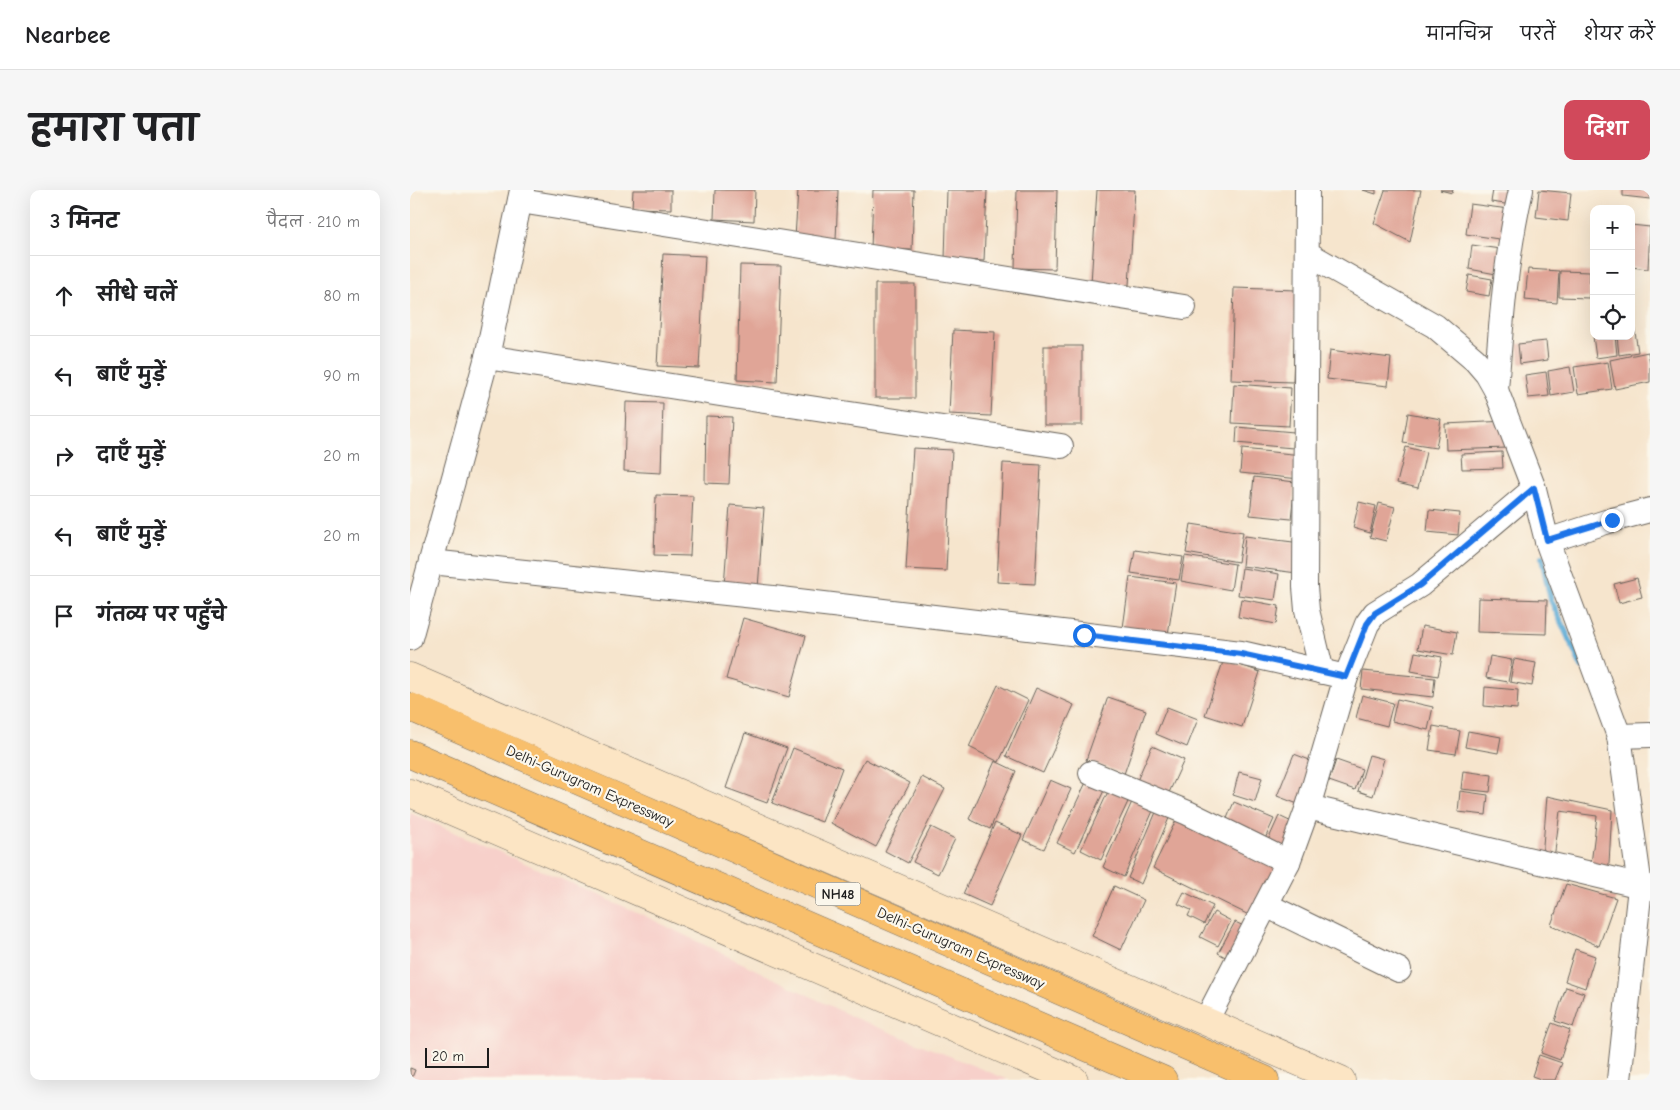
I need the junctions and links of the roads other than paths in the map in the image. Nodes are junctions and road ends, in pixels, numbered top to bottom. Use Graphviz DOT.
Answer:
graph roads {
  1 [pos="1307,190"];
  2 [pos="1521,190"];
  3 [pos="521,195"];
  4 [pos="1308,254"];
  5 [pos="1184,307"];
  6 [pos="487,357"];
  7 [pos="1496,390"];
  8 [pos="1061,446"];
  9 [pos="1534,488"];
  10 [pos="1650,510"];
  11 [pos="1547,540"];
  12 [pos="431,562"];
  13 [pos="410,638"];
  14 [pos="1322,672"];
  15 [pos="410,677"];
  16 [pos="1346,677"];
  17 [pos="410,707"];
  18 [pos="1650,735"];
  19 [pos="1619,736"];
  20 [pos="410,754"];
  21 [pos="1092,773"];
  22 [pos="410,793"];
  23 [pos="1308,807"];
  24 [pos="1288,862"];
  25 [pos="1645,888"];
  26 [pos="1266,905"];
  27 [pos="1399,970"];
  28 [pos="1206,1021"];
  29 [pos="1074,1080"];
  30 [pos="1163,1080"];
  31 [pos="1265,1080"];
  32 [pos="1341,1080"];
  33 [pos="1619,1080"];
  1 -- 4 [label="street"];
  2 -- 7 [label="street"];
  3 -- 5 [label="street"];
  3 -- 6 [label="street"];
  4 -- 7 [label="street"];
  4 -- 14 [label="street"];
  6 -- 8 [label="street"];
  6 -- 12 [label="street"];
  7 -- 9 [label="street"];
  9 -- 11 [label="street"];
  9 -- 16 [label="street"];
  10 -- 11 [label="street"];
  11 -- 19 [label="street"];
  12 -- 13 [label="street"];
  12 -- 14 [label="street"];
  14 -- 16 [label="street"];
  15 -- 28 [label="main road"];
  16 -- 23 [label="street"];
  17 -- 31 [label="highway, Delhi-Gurugram Expressway / NH48"];
  18 -- 19 [label="street"];
  19 -- 25 [label="street"];
  20 -- 30 [label="highway, NH48"];
  21 -- 24 [label="street"];
  22 -- 29 [label="main road"];
  23 -- 24 [label="street"];
  23 -- 25 [label="street"];
  24 -- 26 [label="street"];
  25 -- 33 [label="street"];
  26 -- 27 [label="street"];
  26 -- 28 [label="street"];
  28 -- 32 [label="main road"];
}
